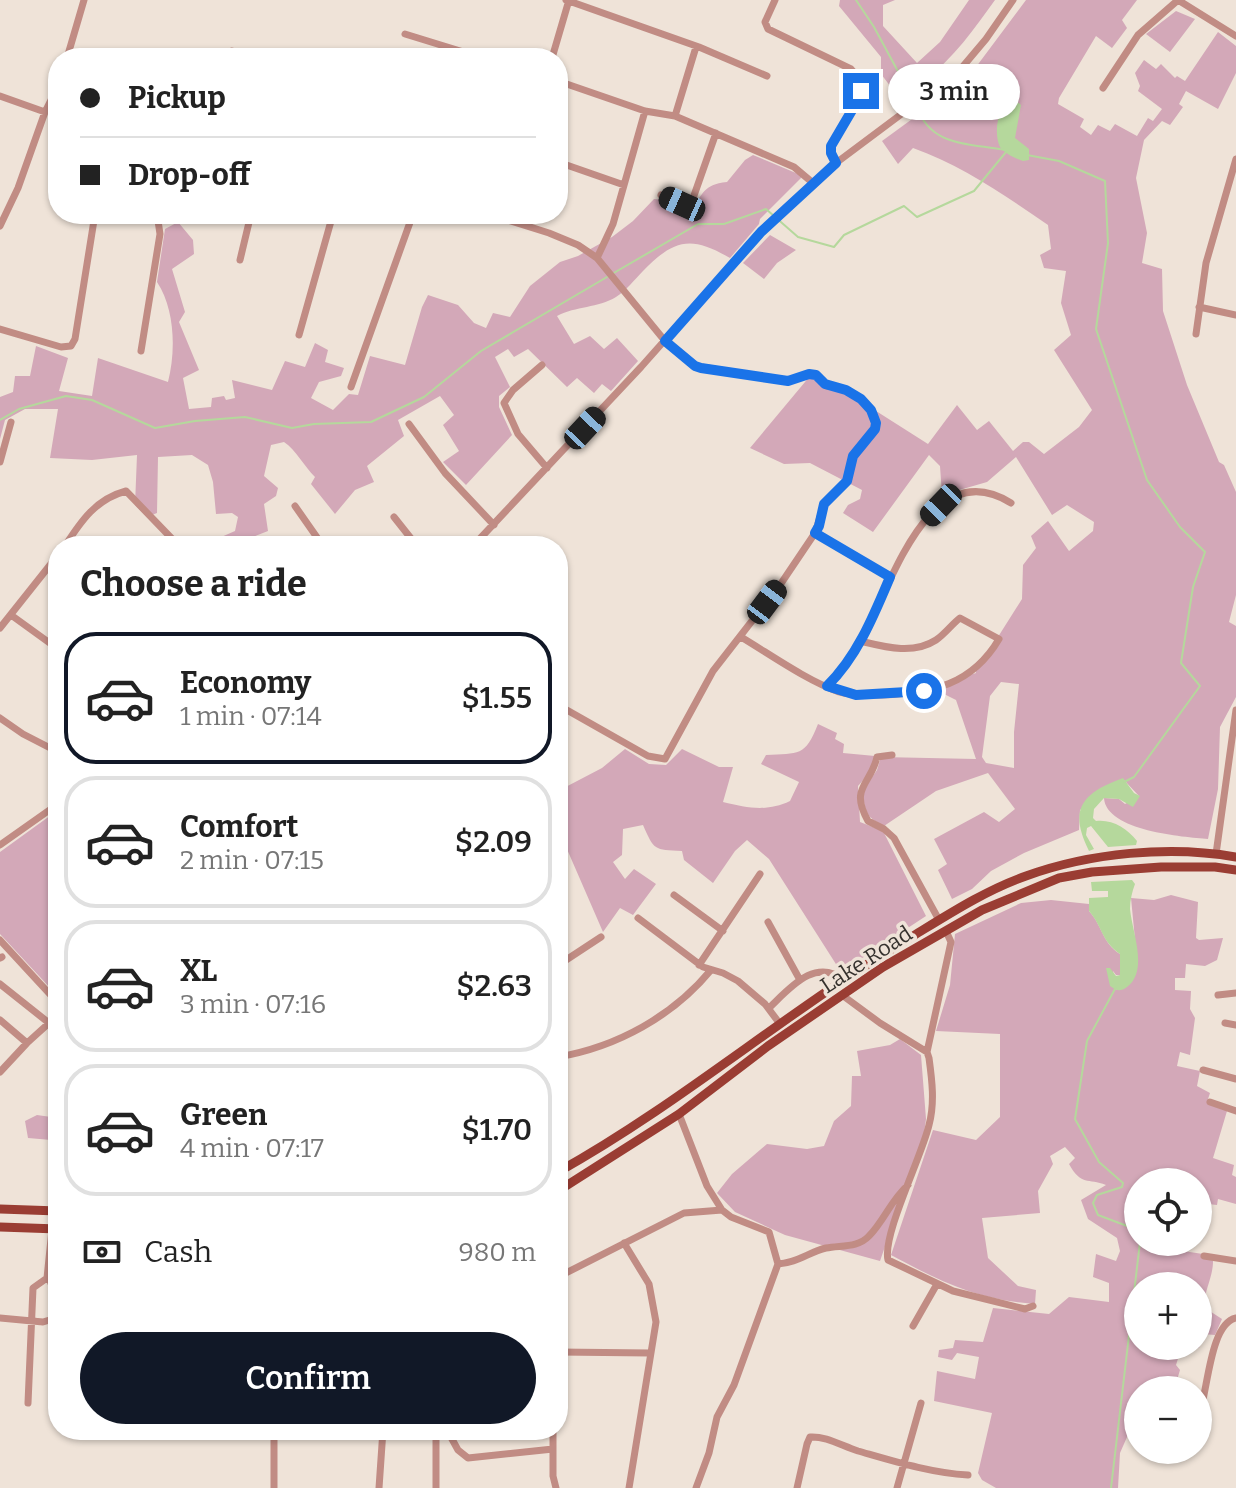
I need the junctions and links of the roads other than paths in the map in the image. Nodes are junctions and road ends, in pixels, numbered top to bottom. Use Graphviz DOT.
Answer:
graph roads {
  1 [pos="84,0"];
  2 [pos="568,0"];
  3 [pos="775,0"];
  4 [pos="1013,0"];
  5 [pos="1178,0"];
  6 [pos="405,34"];
  7 [pos="1236,36"];
  8 [pos="696,47"];
  9 [pos="70,48"];
  10 [pos="450,48"];
  11 [pos="555,48"];
  12 [pos="767,76"];
  13 [pos="568,84"];
  14 [pos="1103,88"];
  15 [pos="0,96"];
  16 [pos="48,108"];
  17 [pos="645,111"];
  18 [pos="45,112"];
  19 [pos="675,116"];
  20 [pos="716,133"];
  21 [pos="1236,159"];
  22 [pos="836,163"];
  23 [pos="568,165"];
  24 [pos="813,183"];
  25 [pos="624,185"];
  26 [pos="661,195"];
  27 [pos="93,224"];
  28 [pos="158,224"];
  29 [pos="249,224"];
  30 [pos="330,224"];
  31 [pos="409,224"];
  32 [pos="522,224"];
  33 [pos="0,226"];
  34 [pos="597,258"];
  35 [pos="240,260"];
  36 [pos="1199,307"];
  37 [pos="1236,315"];
  38 [pos="0,329"];
  39 [pos="1196,334"];
  40 [pos="299,335"];
  41 [pos="665,341"];
  42 [pos="141,351"];
  43 [pos="542,365"];
  44 [pos="351,387"];
  45 [pos="11,422"];
  46 [pos="409,424"];
  47 [pos="0,462"];
  48 [pos="547,468"];
  49 [pos="1011,503"];
  50 [pos="295,506"];
  51 [pos="394,517"];
  52 [pos="494,525"];
  53 [pos="815,533"];
  54 [pos="71,536"];
  55 [pos="169,536"];
  56 [pos="316,536"];
  57 [pos="409,536"];
  58 [pos="483,536"];
  59 [pos="48,568"];
  60 [pos="890,577"];
  61 [pos="11,615"];
  62 [pos="0,628"];
  63 [pos="741,637"];
  64 [pos="860,641"];
  65 [pos="48,642"];
  66 [pos="827,686"];
  67 [pos="1236,710"];
  68 [pos="568,711"];
  69 [pos="0,718"];
  70 [pos="48,747"];
  71 [pos="892,755"];
  72 [pos="48,811"];
  73 [pos="0,845"];
  74 [pos="1216,854"];
  75 [pos="1236,857"];
  76 [pos="1236,870"];
  77 [pos="760,874"];
  78 [pos="674,895"];
  79 [pos="638,918"];
  80 [pos="939,920"];
  81 [pos="768,922"];
  82 [pos="723,931"];
  83 [pos="946,931"];
  84 [pos="601,937"];
  85 [pos="0,940"];
  86 [pos="568,957"];
  87 [pos="699,965"];
  88 [pos="711,970"];
  89 [pos="800,980"];
  90 [pos="844,980"];
  91 [pos="0,984"];
  92 [pos="48,992"];
  93 [pos="1236,993"];
  94 [pos="842,995"];
  95 [pos="1218,995"];
  96 [pos="769,1008"];
  97 [pos="0,1020"];
  98 [pos="48,1022"];
  99 [pos="1225,1023"];
  100 [pos="48,1024"];
  101 [pos="780,1024"];
  102 [pos="1236,1025"];
  103 [pos="27,1043"];
  104 [pos="927,1052"];
  105 [pos="568,1054"];
  106 [pos="1203,1070"];
  107 [pos="0,1072"];
  108 [pos="1236,1079"];
  109 [pos="1210,1102"];
  110 [pos="1236,1111"];
  111 [pos="679,1114"];
  112 [pos="568,1166"];
  113 [pos="909,1184"];
  114 [pos="568,1185"];
  115 [pos="0,1209"];
  116 [pos="722,1210"];
  117 [pos="48,1211"];
  118 [pos="0,1227"];
  119 [pos="48,1229"];
  120 [pos="624,1243"];
  121 [pos="1204,1256"];
  122 [pos="1236,1261"];
  123 [pos="778,1264"];
  124 [pos="568,1269"];
  125 [pos="48,1280"];
  126 [pos="937,1284"];
  127 [pos="1033,1306"];
  128 [pos="0,1318"];
  129 [pos="1236,1318"];
  130 [pos="31,1321"];
  131 [pos="48,1321"];
  132 [pos="913,1326"];
  133 [pos="568,1352"];
  134 [pos="650,1353"];
  135 [pos="1208,1376"];
  136 [pos="28,1403"];
  137 [pos="921,1403"];
  138 [pos="274,1440"];
  139 [pos="382,1440"];
  140 [pos="436,1440"];
  141 [pos="452,1440"];
  142 [pos="553,1440"];
  143 [pos="553,1449"];
  144 [pos="906,1464"];
  145 [pos="968,1475"];
  146 [pos="274,1488"];
  147 [pos="379,1488"];
  148 [pos="436,1488"];
  149 [pos="556,1488"];
  150 [pos="629,1488"];
  151 [pos="696,1488"];
  152 [pos="797,1488"];
  153 [pos="897,1488"];
  1 -- 9 [label="street"];
  2 -- 8 [label="street"];
  2 -- 11 [label="street"];
  3 -- 22 [label="street"];
  4 -- 22 [label="street"];
  5 -- 7 [label="street"];
  5 -- 14 [label="street"];
  6 -- 10 [label="street"];
  8 -- 12 [label="street"];
  8 -- 19 [label="street"];
  13 -- 17 [label="street"];
  15 -- 18 [label="street"];
  16 -- 18 [label="street"];
  17 -- 19 [label="street"];
  17 -- 25 [label="street"];
  18 -- 33 [label="street"];
  19 -- 20 [label="street"];
  20 -- 24 [label="street"];
  20 -- 26 [label="street"];
  21 -- 36 [label="street"];
  22 -- 24 [label="street"];
  23 -- 25 [label="street"];
  24 -- 41 [label="street"];
  25 -- 34 [label="street"];
  27 -- 38 [label="street"];
  28 -- 42 [label="street"];
  29 -- 35 [label="street"];
  30 -- 40 [label="street"];
  31 -- 44 [label="street"];
  32 -- 34 [label="street"];
  34 -- 41 [label="street"];
  36 -- 37 [label="street"];
  36 -- 39 [label="street"];
  41 -- 48 [label="street"];
  41 -- 53 [label="street"];
  43 -- 48 [label="street"];
  45 -- 47 [label="street"];
  46 -- 52 [label="street"];
  48 -- 52 [label="street"];
  49 -- 60 [label="street"];
  50 -- 56 [label="street"];
  51 -- 57 [label="street"];
  52 -- 58 [label="street"];
  53 -- 60 [label="street"];
  53 -- 63 [label="street"];
  54 -- 55 [label="street"];
  59 -- 61 [label="street"];
  60 -- 64 [label="street"];
  61 -- 62 [label="street"];
  61 -- 65 [label="street"];
  63 -- 66 [label="street"];
  63 -- 68 [label="street"];
  64 -- 66 [label="street"];
  64 -- 66 [label="street"];
  67 -- 74 [label="street"];
  69 -- 70 [label="street"];
  71 -- 80 [label="street"];
  72 -- 73 [label="street"];
  74 -- 75 [label="main road, Lake Road"];
  74 -- 80 [label="main road, Lake Road"];
  76 -- 83 [label="main road, Lake Road"];
  77 -- 82 [label="street"];
  78 -- 82 [label="street"];
  79 -- 87 [label="street"];
  80 -- 90 [label="main road, Lake Road"];
  81 -- 89 [label="street"];
  82 -- 87 [label="street"];
  83 -- 94 [label="main road, Lake Road"];
  83 -- 104 [label="street"];
  84 -- 86 [label="street"];
  85 -- 92 [label="street"];
  87 -- 88 [label="street"];
  88 -- 96 [label="street"];
  88 -- 105 [label="street"];
  89 -- 90 [label="street"];
  89 -- 96 [label="street"];
  90 -- 101 [label="main road, Lake Road"];
  91 -- 98 [label="street"];
  93 -- 95 [label="street"];
  94 -- 104 [label="street"];
  94 -- 111 [label="main road, Lake Road"];
  96 -- 101 [label="street"];
  97 -- 103 [label="street"];
  99 -- 102 [label="street"];
  100 -- 103 [label="street"];
  101 -- 112 [label="main road, Lake Road"];
  103 -- 107 [label="street"];
  104 -- 113 [label="street"];
  106 -- 108 [label="street"];
  109 -- 110 [label="street"];
  111 -- 114 [label="main road, Lake Road"];
  111 -- 116 [label="street"];
  113 -- 123 [label="street"];
  113 -- 126 [label="street"];
  115 -- 117 [label="main road"];
  116 -- 120 [label="street"];
  116 -- 123 [label="street"];
  118 -- 119 [label="main road"];
  120 -- 124 [label="street"];
  120 -- 134 [label="street"];
  121 -- 122 [label="street"];
  123 -- 151 [label="street"];
  125 -- 130 [label="street"];
  126 -- 127 [label="street"];
  126 -- 132 [label="street"];
  128 -- 130 [label="street"];
  129 -- 135 [label="street"];
  130 -- 131 [label="street"];
  130 -- 136 [label="street"];
  133 -- 134 [label="street"];
  134 -- 150 [label="street"];
  137 -- 144 [label="street"];
  138 -- 146 [label="street"];
  139 -- 147 [label="street"];
  140 -- 148 [label="street"];
  141 -- 143 [label="street"];
  142 -- 143 [label="street"];
  143 -- 149 [label="street"];
  144 -- 145 [label="street"];
  144 -- 152 [label="street"];
  144 -- 153 [label="street"];
}
